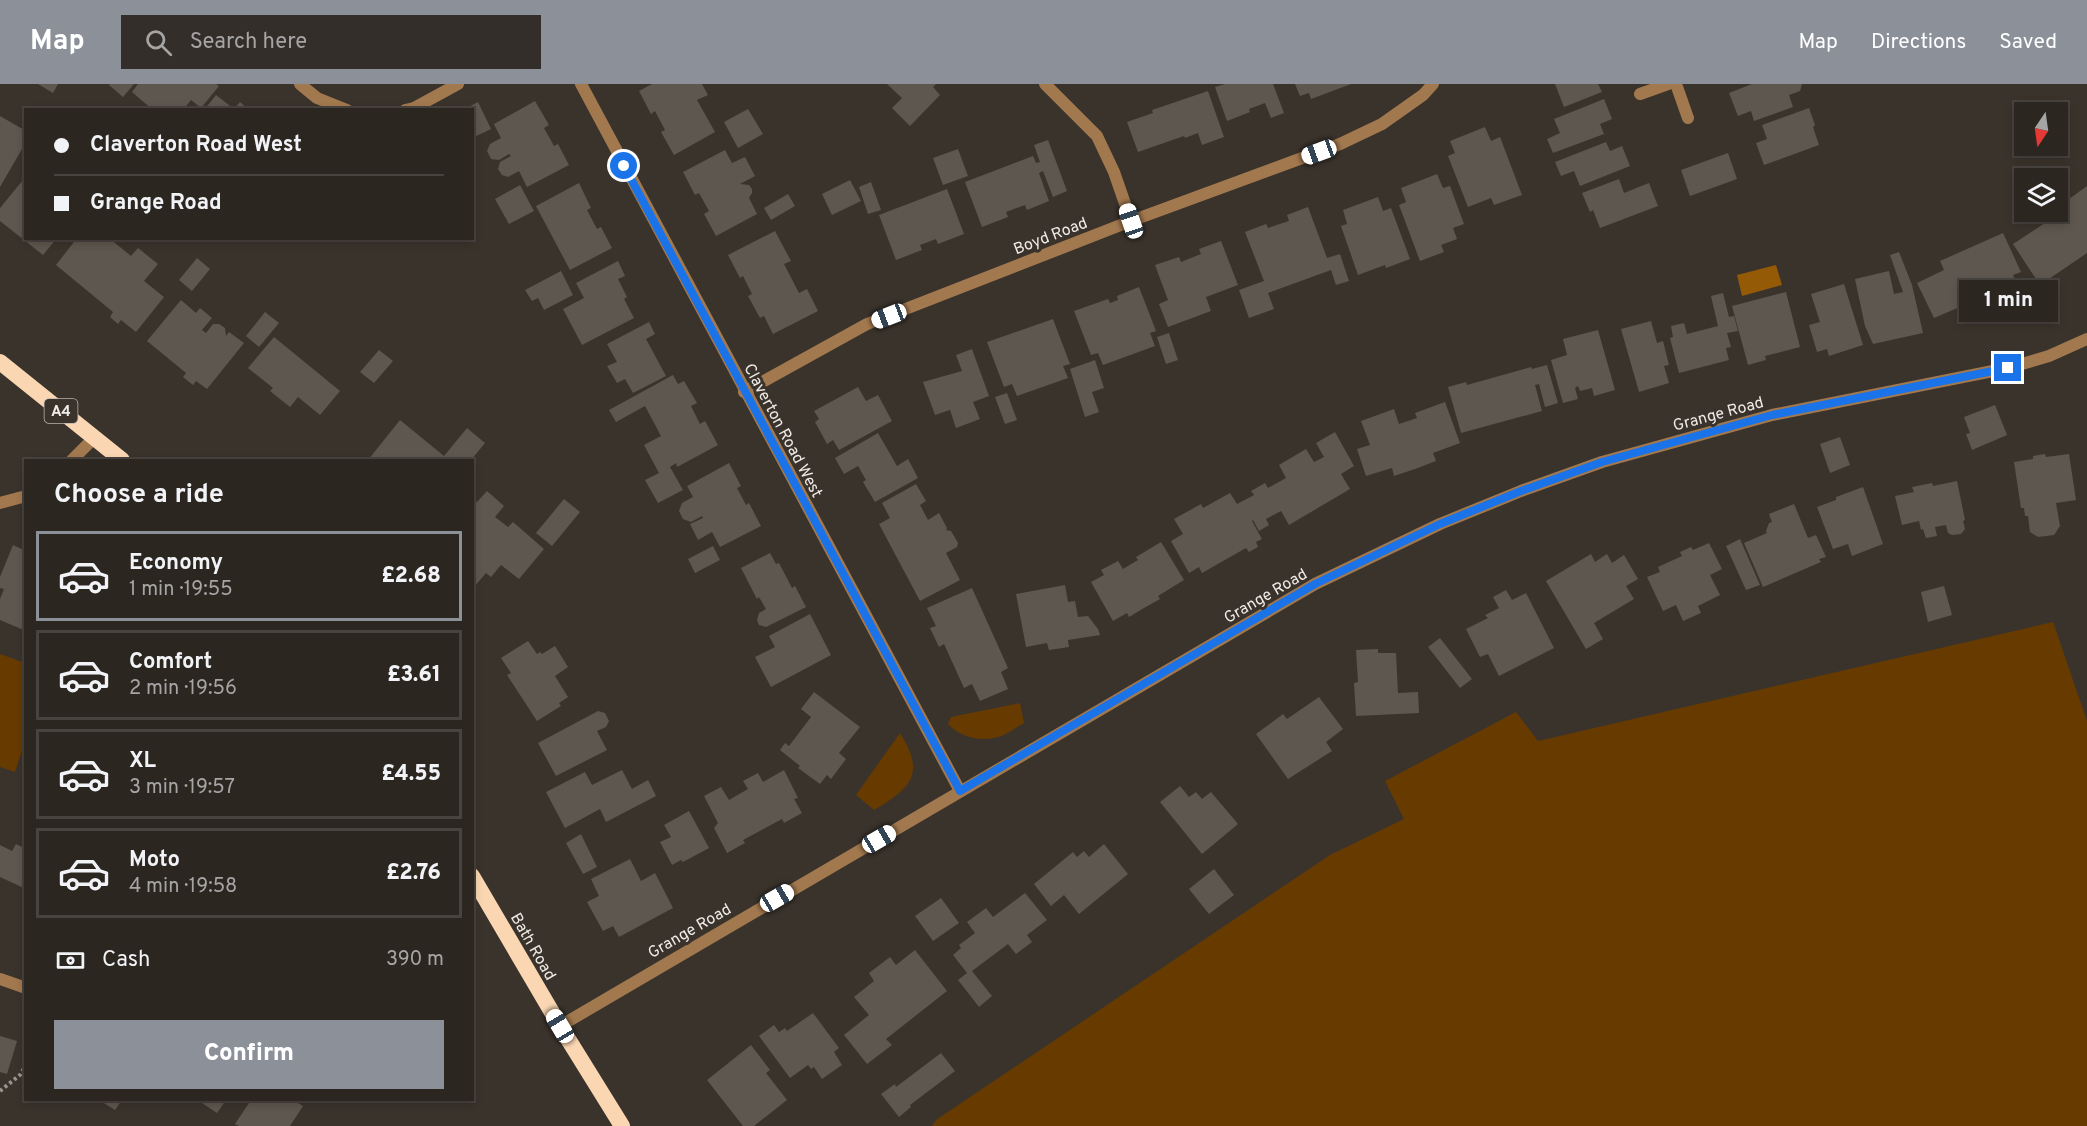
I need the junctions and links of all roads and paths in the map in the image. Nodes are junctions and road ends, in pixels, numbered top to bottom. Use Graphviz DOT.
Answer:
graph roads {
  1 [pos="300,84"];
  2 [pos="458,84"];
  3 [pos="581,84"];
  4 [pos="1045,84"];
  5 [pos="1433,84"];
  6 [pos="1668,84"];
  7 [pos="1676,84"];
  8 [pos="1640,94"];
  9 [pos="342,108"];
  10 [pos="414,108"];
  11 [pos="1688,118"];
  12 [pos="1131,221"];
  13 [pos="2087,339"];
  14 [pos="0,362"];
  15 [pos="744,392"];
  16 [pos="94,438"];
  17 [pos="73,459"];
  18 [pos="121,459"];
  19 [pos="24,497"];
  20 [pos="0,503"];
  21 [pos="960,791"];
  22 [pos="474,879"];
  23 [pos="0,979"];
  24 [pos="24,987"];
  25 [pos="560,1026"];
  26 [pos="24,1068"];
  27 [pos="0,1091"];
  28 [pos="622,1126"];
  1 -- 9 [label="street"];
  2 -- 10 [label="street"];
  3 -- 15 [label="street, Claverton Road West"];
  4 -- 12 [label="street"];
  5 -- 12 [label="street, Boyd Road"];
  6 -- 8 [label="street"];
  7 -- 11 [label="street"];
  12 -- 15 [label="street, Boyd Road"];
  13 -- 21 [label="street, Grange Road"];
  14 -- 16 [label="highway, A4"];
  15 -- 21 [label="street, Claverton Road West"];
  16 -- 17 [label="street"];
  16 -- 18 [label="highway, A4"];
  19 -- 20 [label="street"];
  21 -- 25 [label="street, Grange Road"];
  22 -- 25 [label="highway, Bath Road"];
  23 -- 24 [label="street"];
  25 -- 28 [label="highway, Bath Road"];
  26 -- 27 [label="path"];
}
